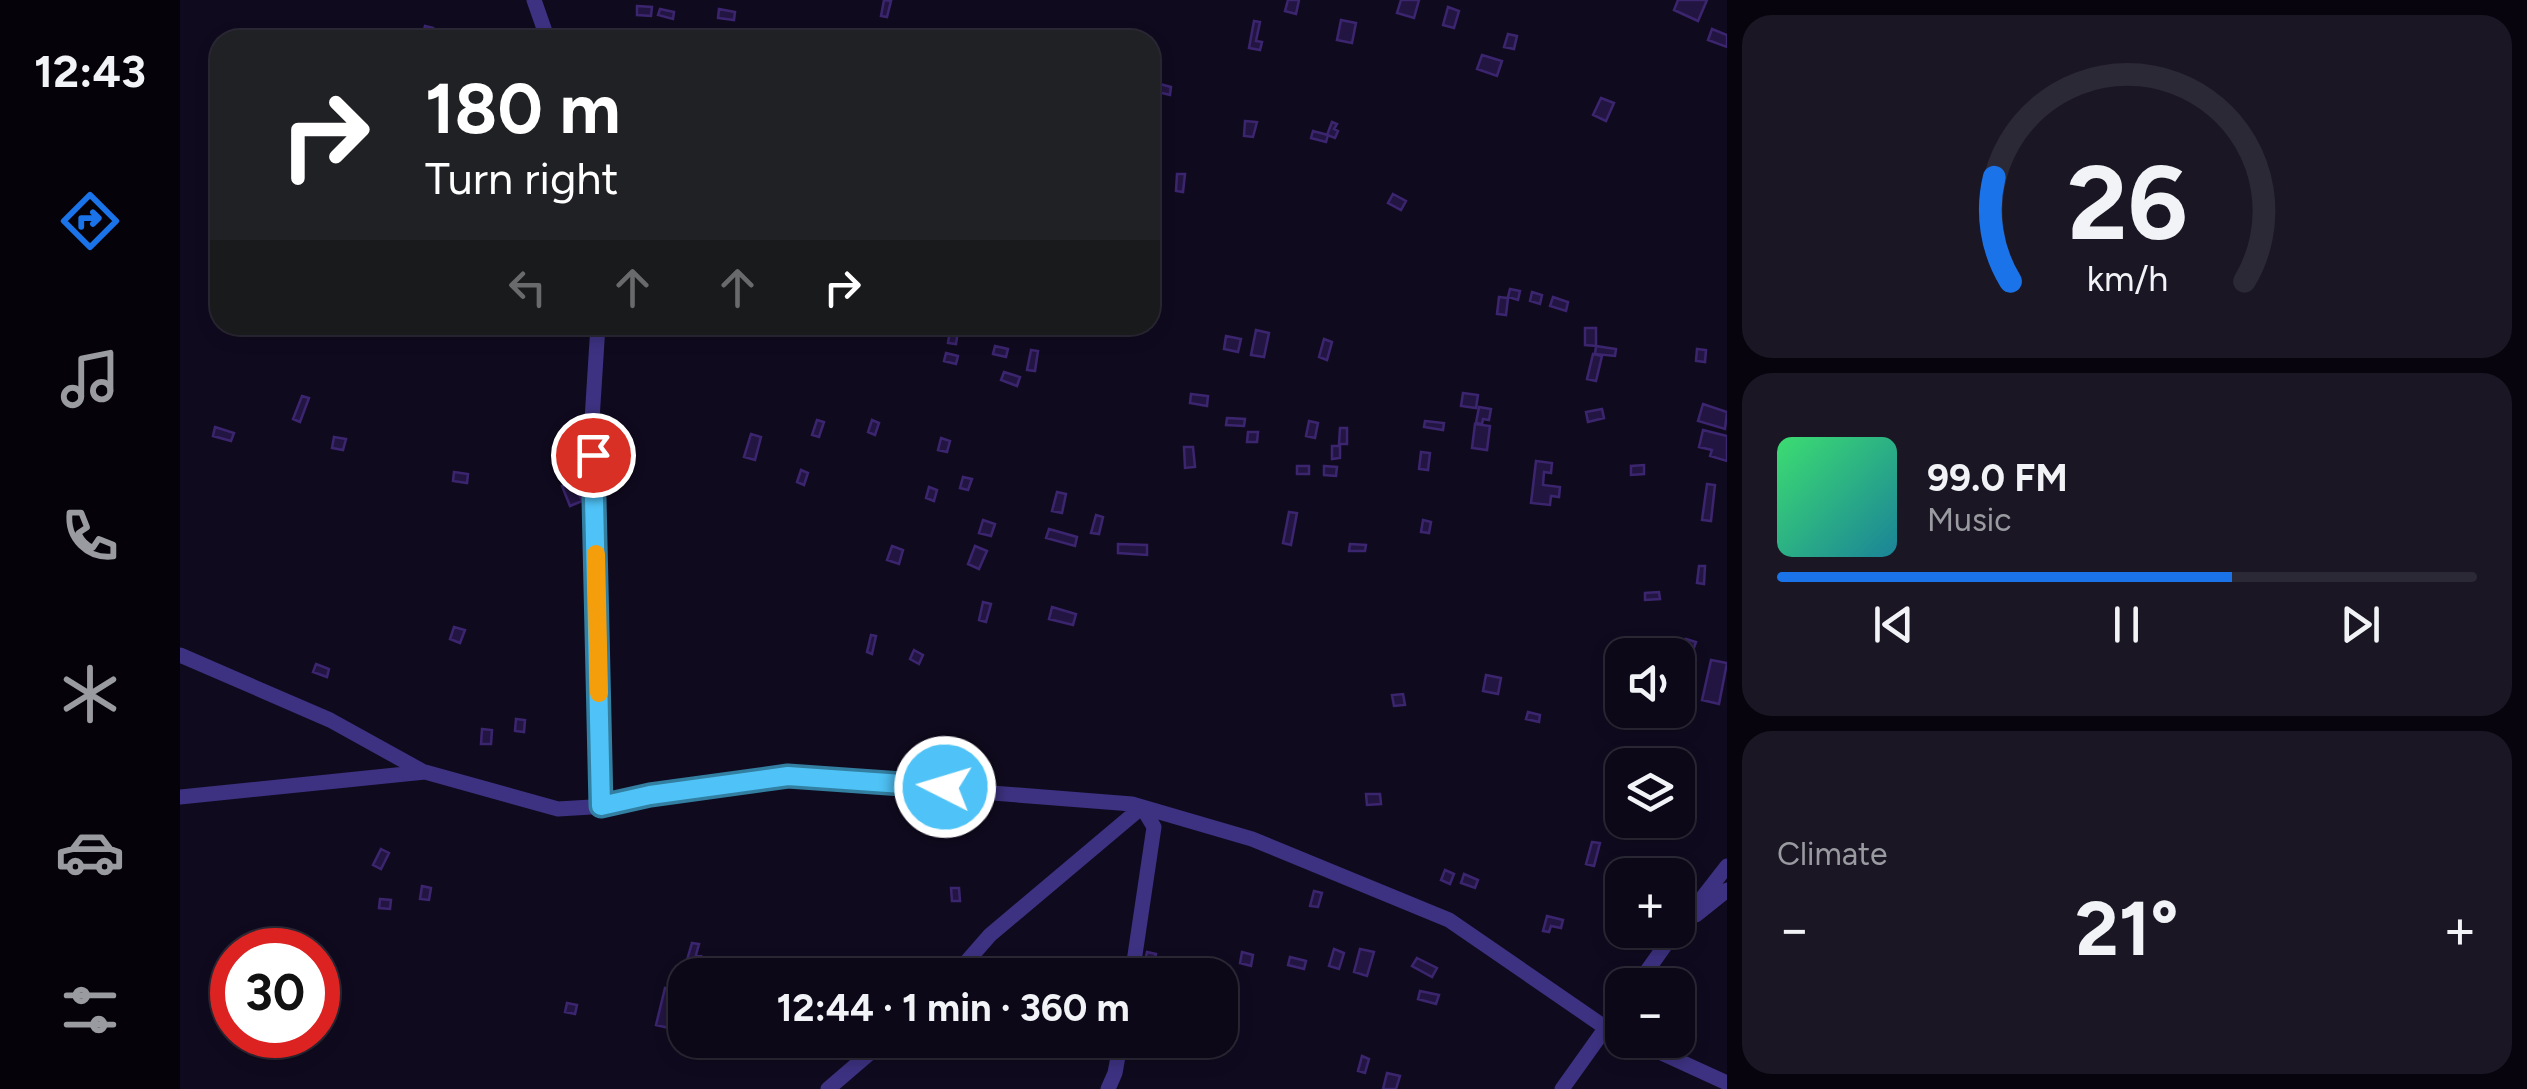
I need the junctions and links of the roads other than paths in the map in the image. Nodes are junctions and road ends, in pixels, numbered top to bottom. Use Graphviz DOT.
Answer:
graph roads {
  1 [pos="534,0"];
  2 [pos="544,30"];
  3 [pos="597,335"];
  4 [pos="180,655"];
  5 [pos="425,772"];
  6 [pos="180,797"];
  7 [pos="601,806"];
  8 [pos="1142,807"];
  9 [pos="1727,866"];
  10 [pos="1727,890"];
  11 [pos="1695,907"];
  12 [pos="1695,916"];
  13 [pos="970,958"];
  14 [pos="1135,958"];
  15 [pos="1605,1027"];
  16 [pos="1605,1029"];
  17 [pos="864,1058"];
  18 [pos="1118,1058"];
  19 [pos="1672,1058"];
  20 [pos="1727,1083"];
  21 [pos="828,1089"];
  22 [pos="1108,1089"];
  23 [pos="1562,1089"];
  1 -- 2 [label="street"];
  3 -- 7 [label="street"];
  4 -- 5 [label="street"];
  5 -- 6 [label="street"];
  5 -- 7 [label="street"];
  7 -- 8 [label="street"];
  8 -- 13 [label="street"];
  8 -- 14 [label="street"];
  8 -- 15 [label="street"];
  9 -- 11 [label="street"];
  10 -- 12 [label="street"];
  16 -- 23 [label="street"];
  17 -- 21 [label="street"];
  18 -- 22 [label="street"];
  19 -- 20 [label="street"];
}
